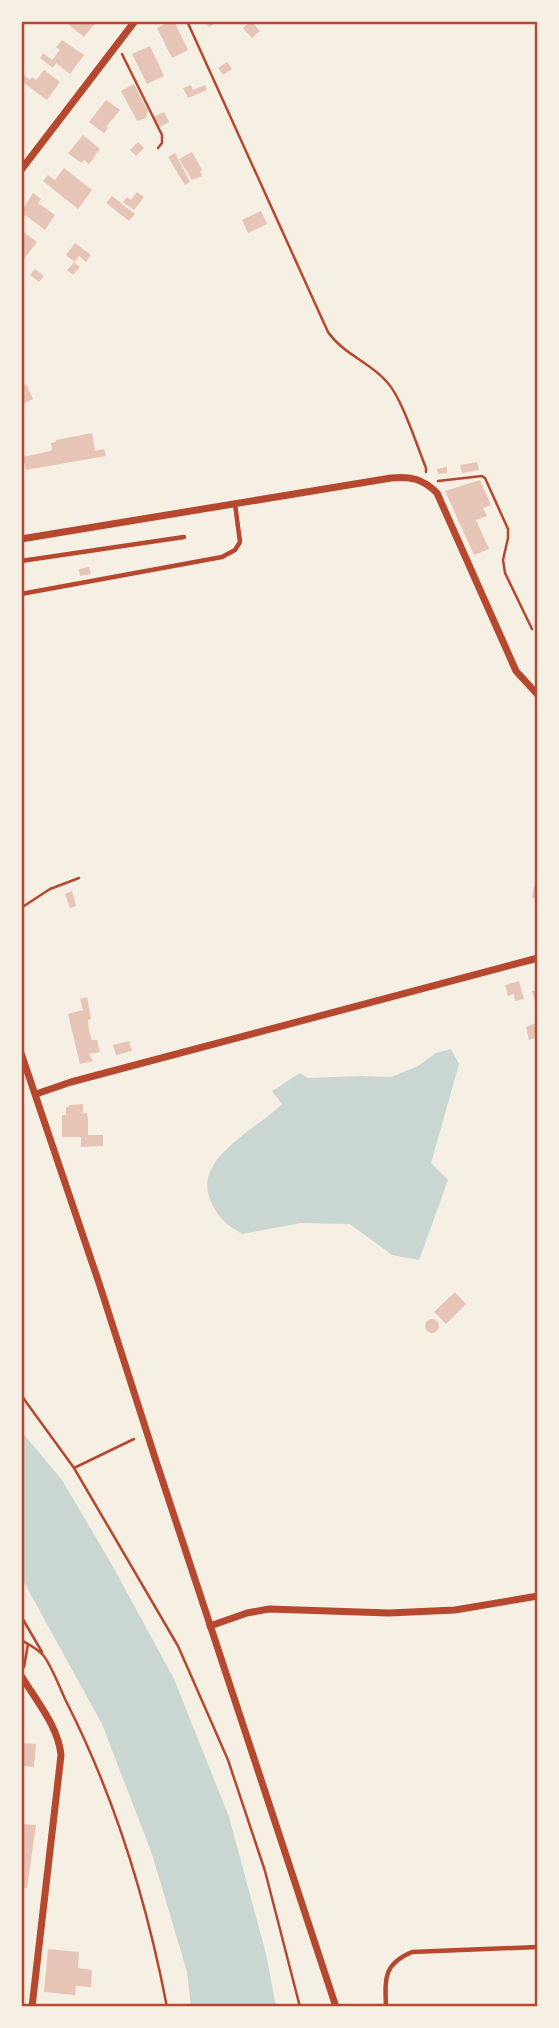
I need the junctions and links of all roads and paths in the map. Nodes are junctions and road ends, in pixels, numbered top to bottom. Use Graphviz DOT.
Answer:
graph roads {
  1 [pos="135,21"];
  2 [pos="187,21"];
  3 [pos="114,47"];
  4 [pos="158,148"];
  5 [pos="21,170"];
  6 [pos="428,483"];
  7 [pos="235,505"];
  8 [pos="184,537"];
  9 [pos="21,539"];
  10 [pos="21,561"];
  11 [pos="21,594"];
  12 [pos="532,629"];
  13 [pos="538,695"];
  14 [pos="79,878"];
  15 [pos="21,908"];
  16 [pos="538,958"];
  17 [pos="21,1053"];
  18 [pos="36,1094"];
  19 [pos="21,1395"];
  20 [pos="134,1439"];
  21 [pos="74,1468"];
  22 [pos="538,1596"];
  23 [pos="21,1616"];
  24 [pos="210,1626"];
  25 [pos="21,1640"];
  26 [pos="28,1644"];
  27 [pos="44,1655"];
  28 [pos="22,1677"];
  29 [pos="538,1947"];
  30 [pos="32,2007"];
  31 [pos="167,2007"];
  32 [pos="300,2007"];
  33 [pos="335,2007"];
  34 [pos="386,2007"];
  1 -- 3 [label="street"];
  2 -- 6 [label="path"];
  3 -- 4 [label="path"];
  3 -- 5 [label="street"];
  6 -- 7 [label="street"];
  6 -- 12 [label="path"];
  6 -- 13 [label="street"];
  7 -- 9 [label="street"];
  7 -- 11 [label="lane"];
  8 -- 10 [label="lane"];
  14 -- 15 [label="path"];
  16 -- 18 [label="street"];
  17 -- 18 [label="street"];
  18 -- 24 [label="street"];
  19 -- 21 [label="path"];
  20 -- 21 [label="path"];
  21 -- 32 [label="path"];
  22 -- 24 [label="street"];
  23 -- 27 [label="path"];
  24 -- 33 [label="street"];
  25 -- 26 [label="path"];
  26 -- 27 [label="path"];
  26 -- 28 [label="path"];
  27 -- 31 [label="path"];
  28 -- 30 [label="street"];
  29 -- 34 [label="lane"];
}
